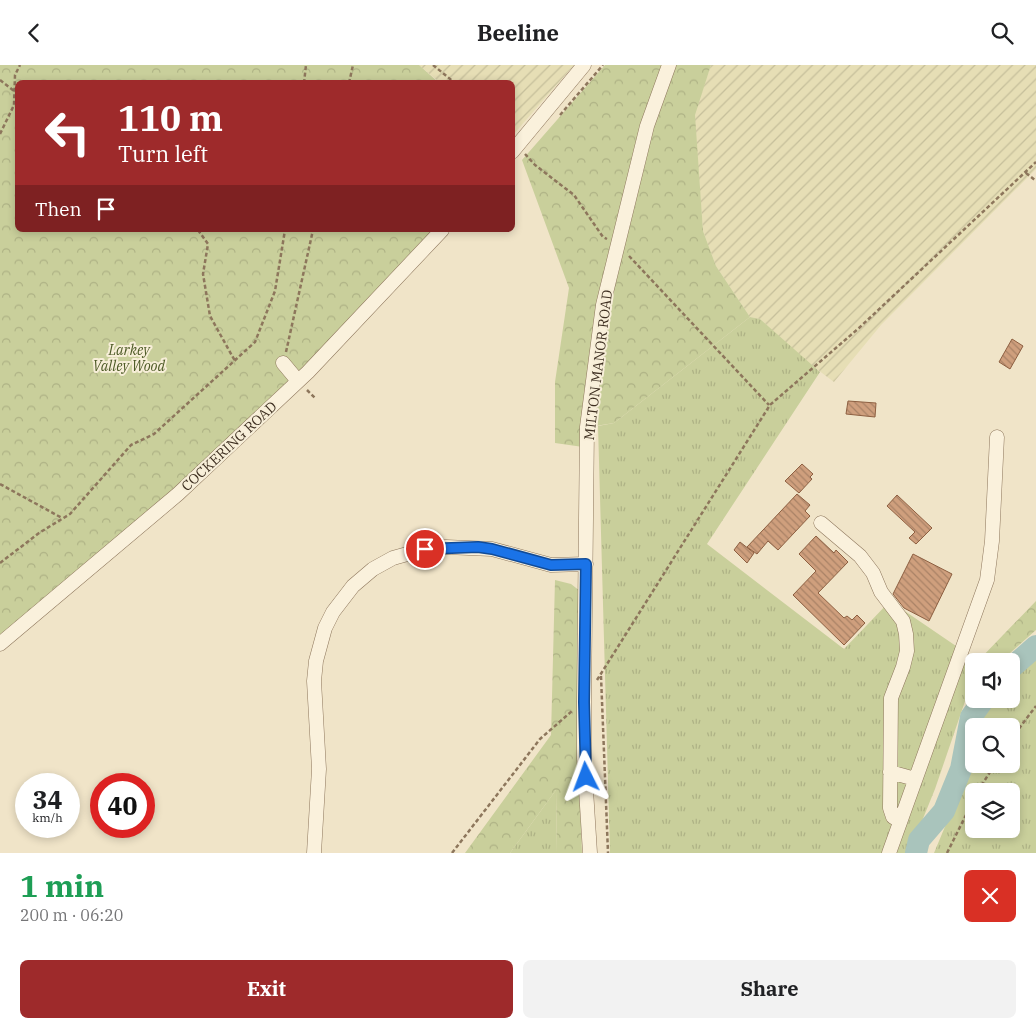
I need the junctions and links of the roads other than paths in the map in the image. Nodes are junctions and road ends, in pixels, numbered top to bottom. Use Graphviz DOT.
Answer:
graph roads {
  1 [pos="584,65"];
  2 [pos="669,65"];
  3 [pos="515,149"];
  4 [pos="440,232"];
  5 [pos="283,363"];
  6 [pos="298,381"];
  7 [pos="997,437"];
  8 [pos="821,523"];
  9 [pos="586,564"];
  10 [pos="0,644"];
  11 [pos="890,772"];
  12 [pos="915,779"];
  13 [pos="900,821"];
  14 [pos="314,853"];
  15 [pos="590,853"];
  16 [pos="889,853"];
  1 -- 3 [label="street"];
  2 -- 9 [label="street, MILTON MANOR ROAD"];
  4 -- 6 [label="street, COCKERING ROAD"];
  5 -- 6 [label="street"];
  6 -- 10 [label="street, COCKERING ROAD"];
  7 -- 12 [label="street"];
  8 -- 11 [label="street"];
  9 -- 14 [label="street"];
  9 -- 15 [label="street, MILTON MANOR ROAD"];
  11 -- 12 [label="street"];
  11 -- 13 [label="street"];
  12 -- 13 [label="street"];
  13 -- 16 [label="street"];
}
